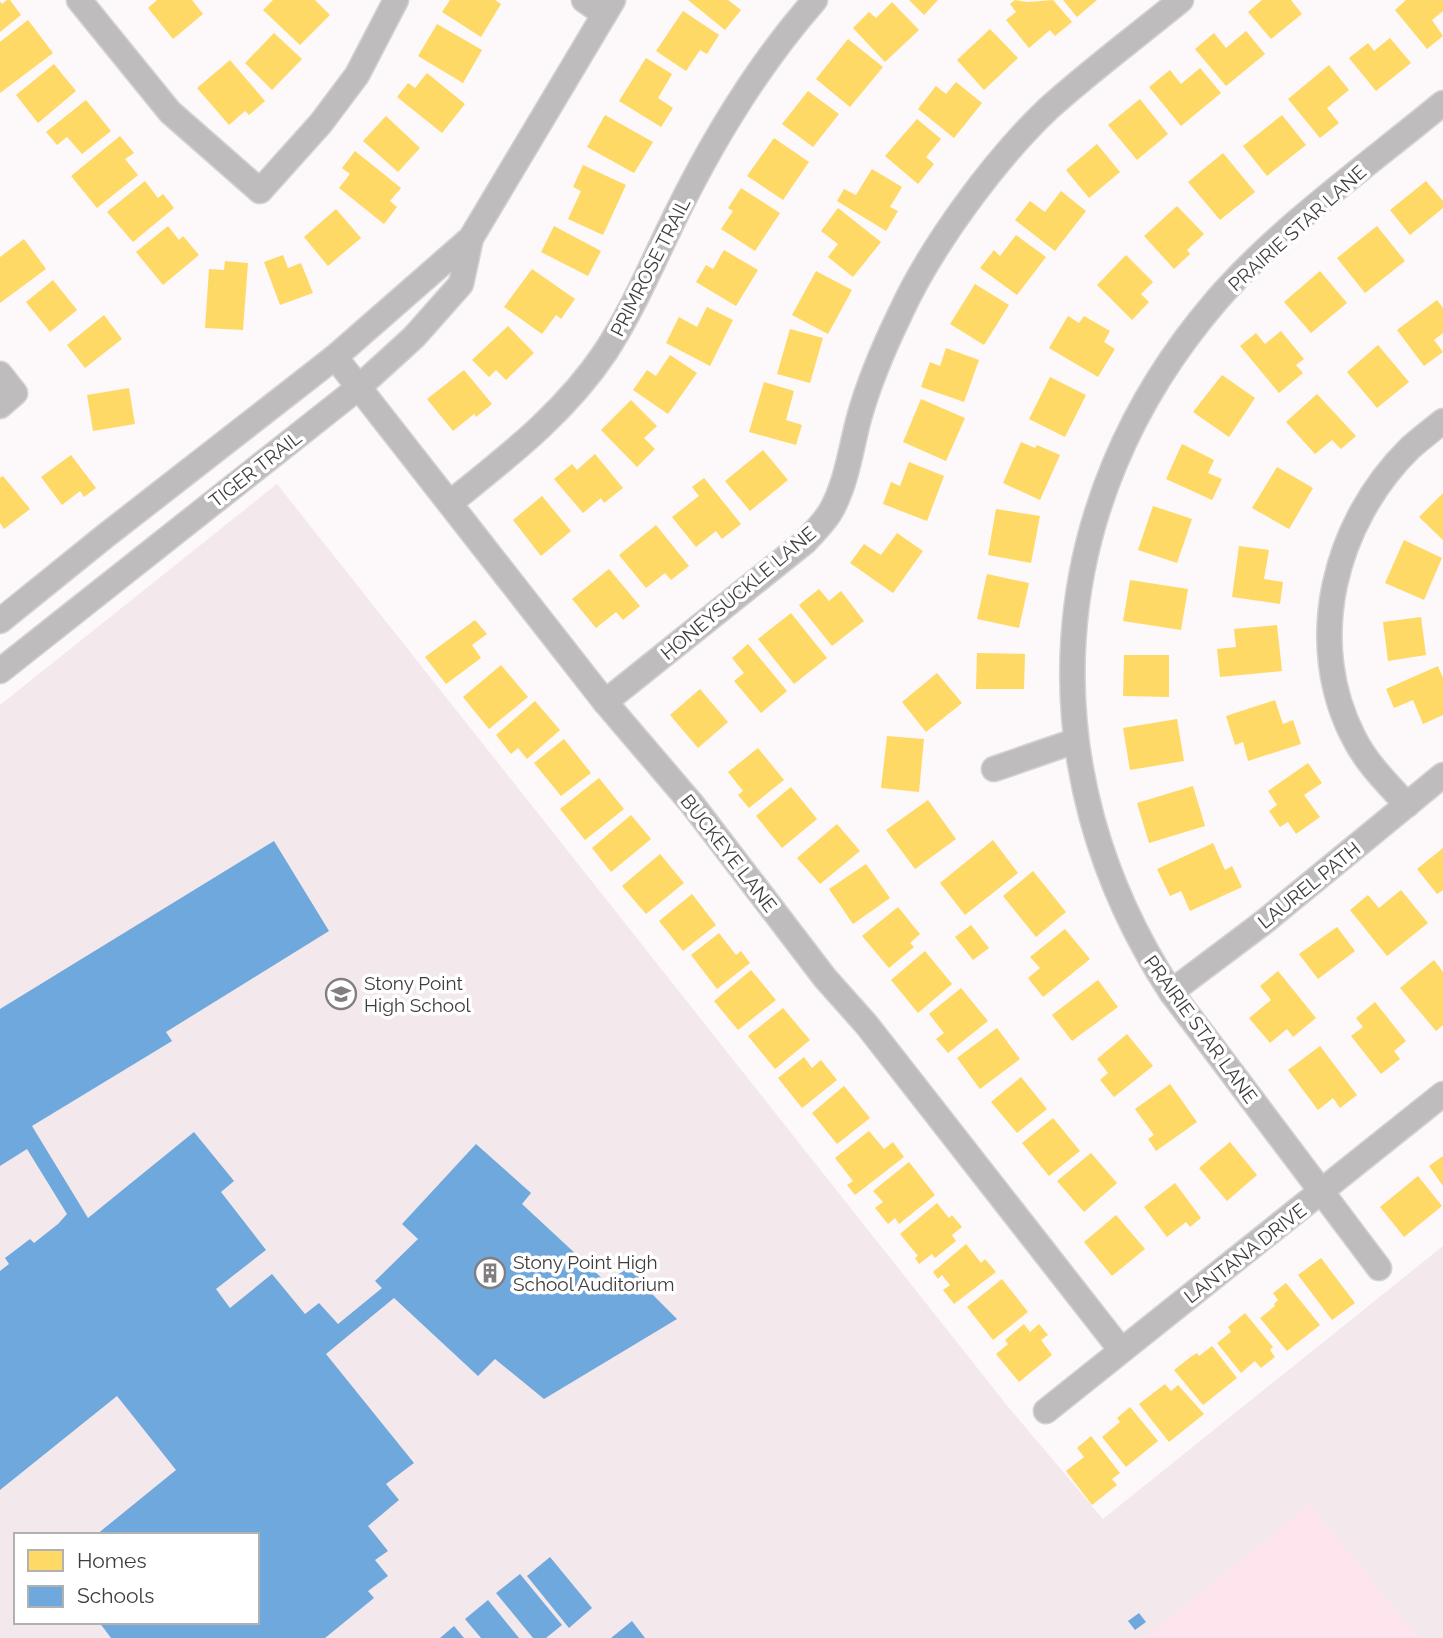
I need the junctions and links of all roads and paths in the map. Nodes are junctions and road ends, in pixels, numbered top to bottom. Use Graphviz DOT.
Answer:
graph roads {
  1 [pos="79,0"];
  2 [pos="396,0"];
  3 [pos="815,0"];
  4 [pos="1181,0"];
  5 [pos="600,4"];
  6 [pos="1443,103"];
  7 [pos="471,238"];
  8 [pos="335,357"];
  9 [pos="0,374"];
  10 [pos="358,388"];
  11 [pos="0,406"];
  12 [pos="1443,421"];
  13 [pos="450,503"];
  14 [pos="0,621"];
  15 [pos="0,671"];
  16 [pos="606,702"];
  17 [pos="1075,741"];
  18 [pos="994,769"];
  19 [pos="1443,775"];
  20 [pos="1407,805"];
  21 [pos="1171,992"];
  22 [pos="1443,1094"];
  23 [pos="1322,1192"];
  24 [pos="1379,1268"];
  25 [pos="1121,1350"];
  26 [pos="1046,1411"];
  1 -- 2 [label="street"];
  3 -- 13 [label="street, PRIMROSE TRAIL"];
  4 -- 16 [label="street, HONEYSUCKLE LANE"];
  5 -- 7 [label="street, TIGER TRAIL"];
  6 -- 17 [label="street, PRAIRIE STAR LANE"];
  7 -- 8 [label="street, TIGER TRAIL"];
  7 -- 10 [label="street, TIGER TRAIL"];
  8 -- 10 [label="street, BUCKEYE LANE"];
  8 -- 14 [label="street, TIGER TRAIL"];
  9 -- 11 [label="street"];
  10 -- 13 [label="street, BUCKEYE LANE"];
  10 -- 15 [label="street, TIGER TRAIL"];
  12 -- 20 [label="street"];
  13 -- 16 [label="street, BUCKEYE LANE"];
  16 -- 25 [label="street, BUCKEYE LANE"];
  17 -- 18 [label="street"];
  17 -- 21 [label="street, PRAIRIE STAR LANE"];
  19 -- 20 [label="street, LAUREL PATH"];
  20 -- 21 [label="street, LAUREL PATH"];
  21 -- 23 [label="street, PRAIRIE STAR LANE"];
  22 -- 23 [label="street, LANTANA DRIVE"];
  23 -- 24 [label="street, PRAIRIE STAR LANE"];
  23 -- 25 [label="street, LANTANA DRIVE"];
  25 -- 26 [label="street, LANTANA DRIVE"];
}
